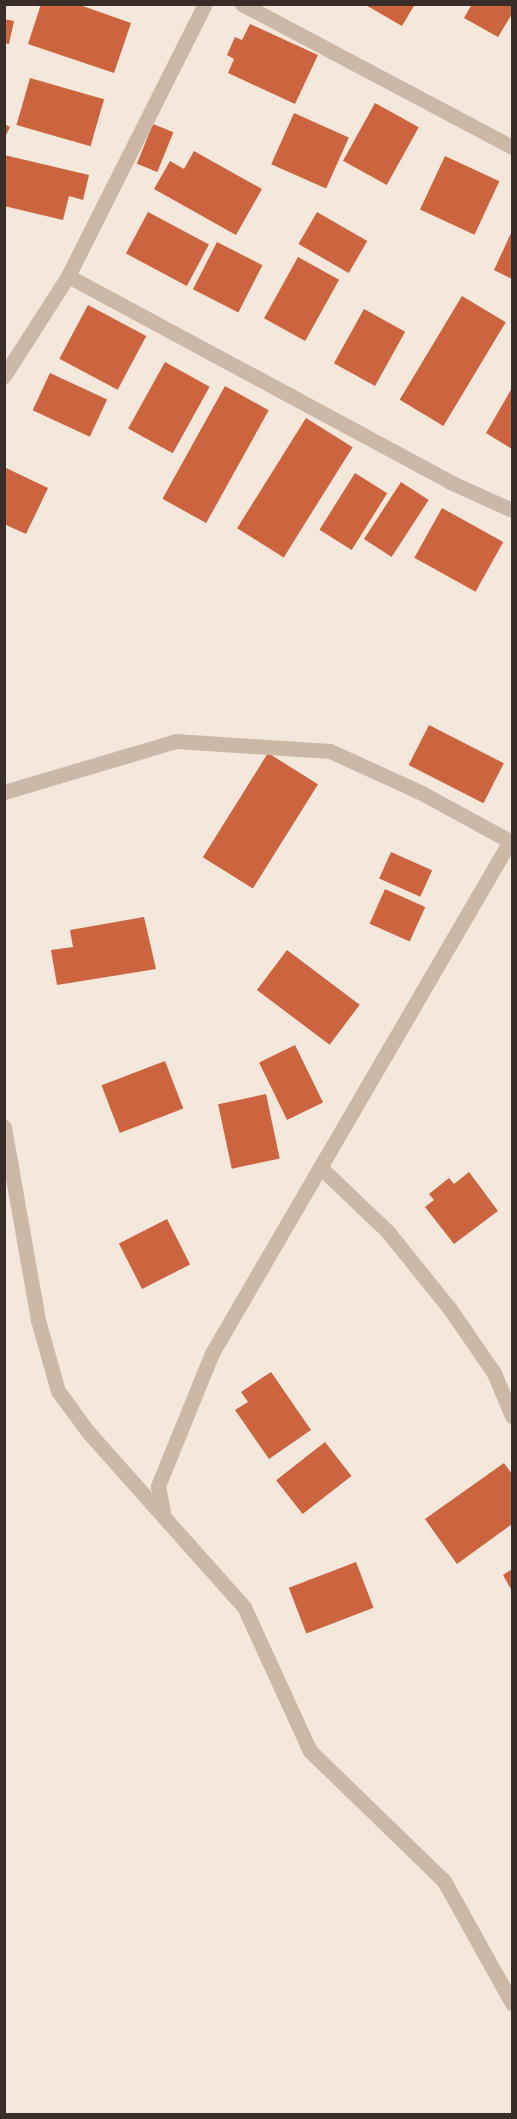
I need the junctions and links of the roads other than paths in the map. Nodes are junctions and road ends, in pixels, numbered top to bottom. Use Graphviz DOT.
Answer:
graph roads {
  1 [pos="205,4"];
  2 [pos="242,4"];
  3 [pos="513,147"];
  4 [pos="68,276"];
  5 [pos="4,376"];
  6 [pos="513,510"];
  7 [pos="4,792"];
  8 [pos="512,841"];
  9 [pos="4,1127"];
  10 [pos="320,1167"];
  11 [pos="513,1416"];
  12 [pos="163,1512"];
  13 [pos="513,2003"];
  1 -- 4 [label="street"];
  2 -- 3 [label="street"];
  4 -- 5 [label="street"];
  4 -- 6 [label="street"];
  7 -- 8 [label="street"];
  8 -- 10 [label="street"];
  9 -- 12 [label="street"];
  10 -- 11 [label="street"];
  10 -- 12 [label="street"];
  12 -- 13 [label="street"];
}
